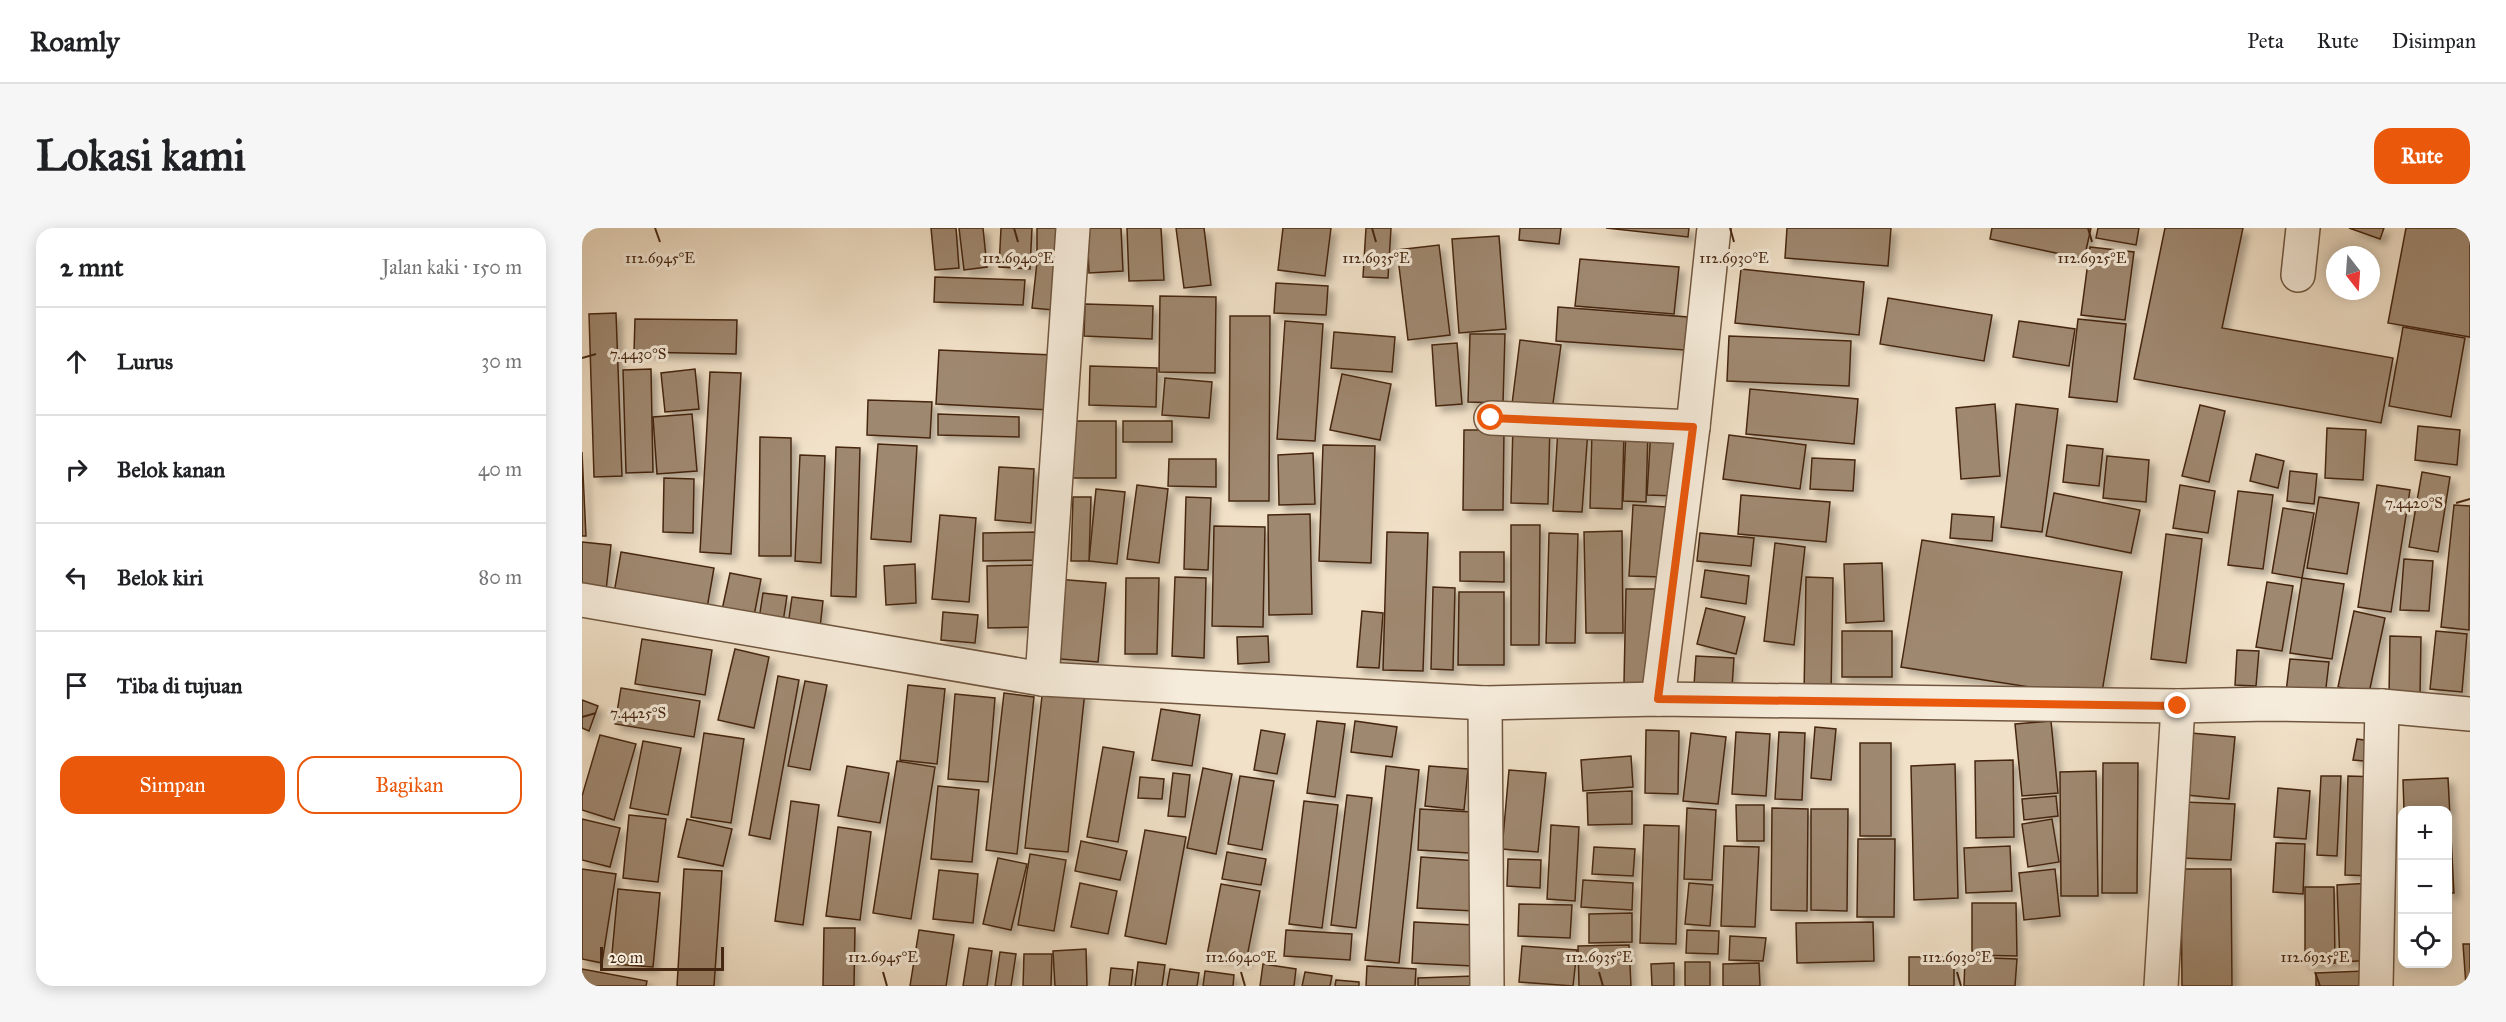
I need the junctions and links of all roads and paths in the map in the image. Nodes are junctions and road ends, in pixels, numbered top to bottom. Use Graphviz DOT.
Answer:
graph roads {
  1 [pos="1073,228"];
  2 [pos="1714,228"];
  3 [pos="2303,228"];
  4 [pos="2298,275"];
  5 [pos="1491,418"];
  6 [pos="1693,427"];
  7 [pos="582,600"];
  8 [pos="1042,679"];
  9 [pos="1658,699"];
  10 [pos="1485,704"];
  11 [pos="2178,706"];
  12 [pos="2382,706"];
  13 [pos="2470,714"];
  14 [pos="1487,986"];
  15 [pos="2161,986"];
  16 [pos="2376,986"];
  1 -- 8 [label="street"];
  2 -- 6 [label="street"];
  3 -- 4 [label="street"];
  5 -- 6 [label="street"];
  6 -- 9 [label="street"];
  7 -- 8 [label="street"];
  8 -- 10 [label="street"];
  9 -- 10 [label="street"];
  9 -- 11 [label="street"];
  10 -- 14 [label="street"];
  11 -- 12 [label="street"];
  11 -- 15 [label="street"];
  12 -- 13 [label="street"];
  12 -- 16 [label="street"];
}
